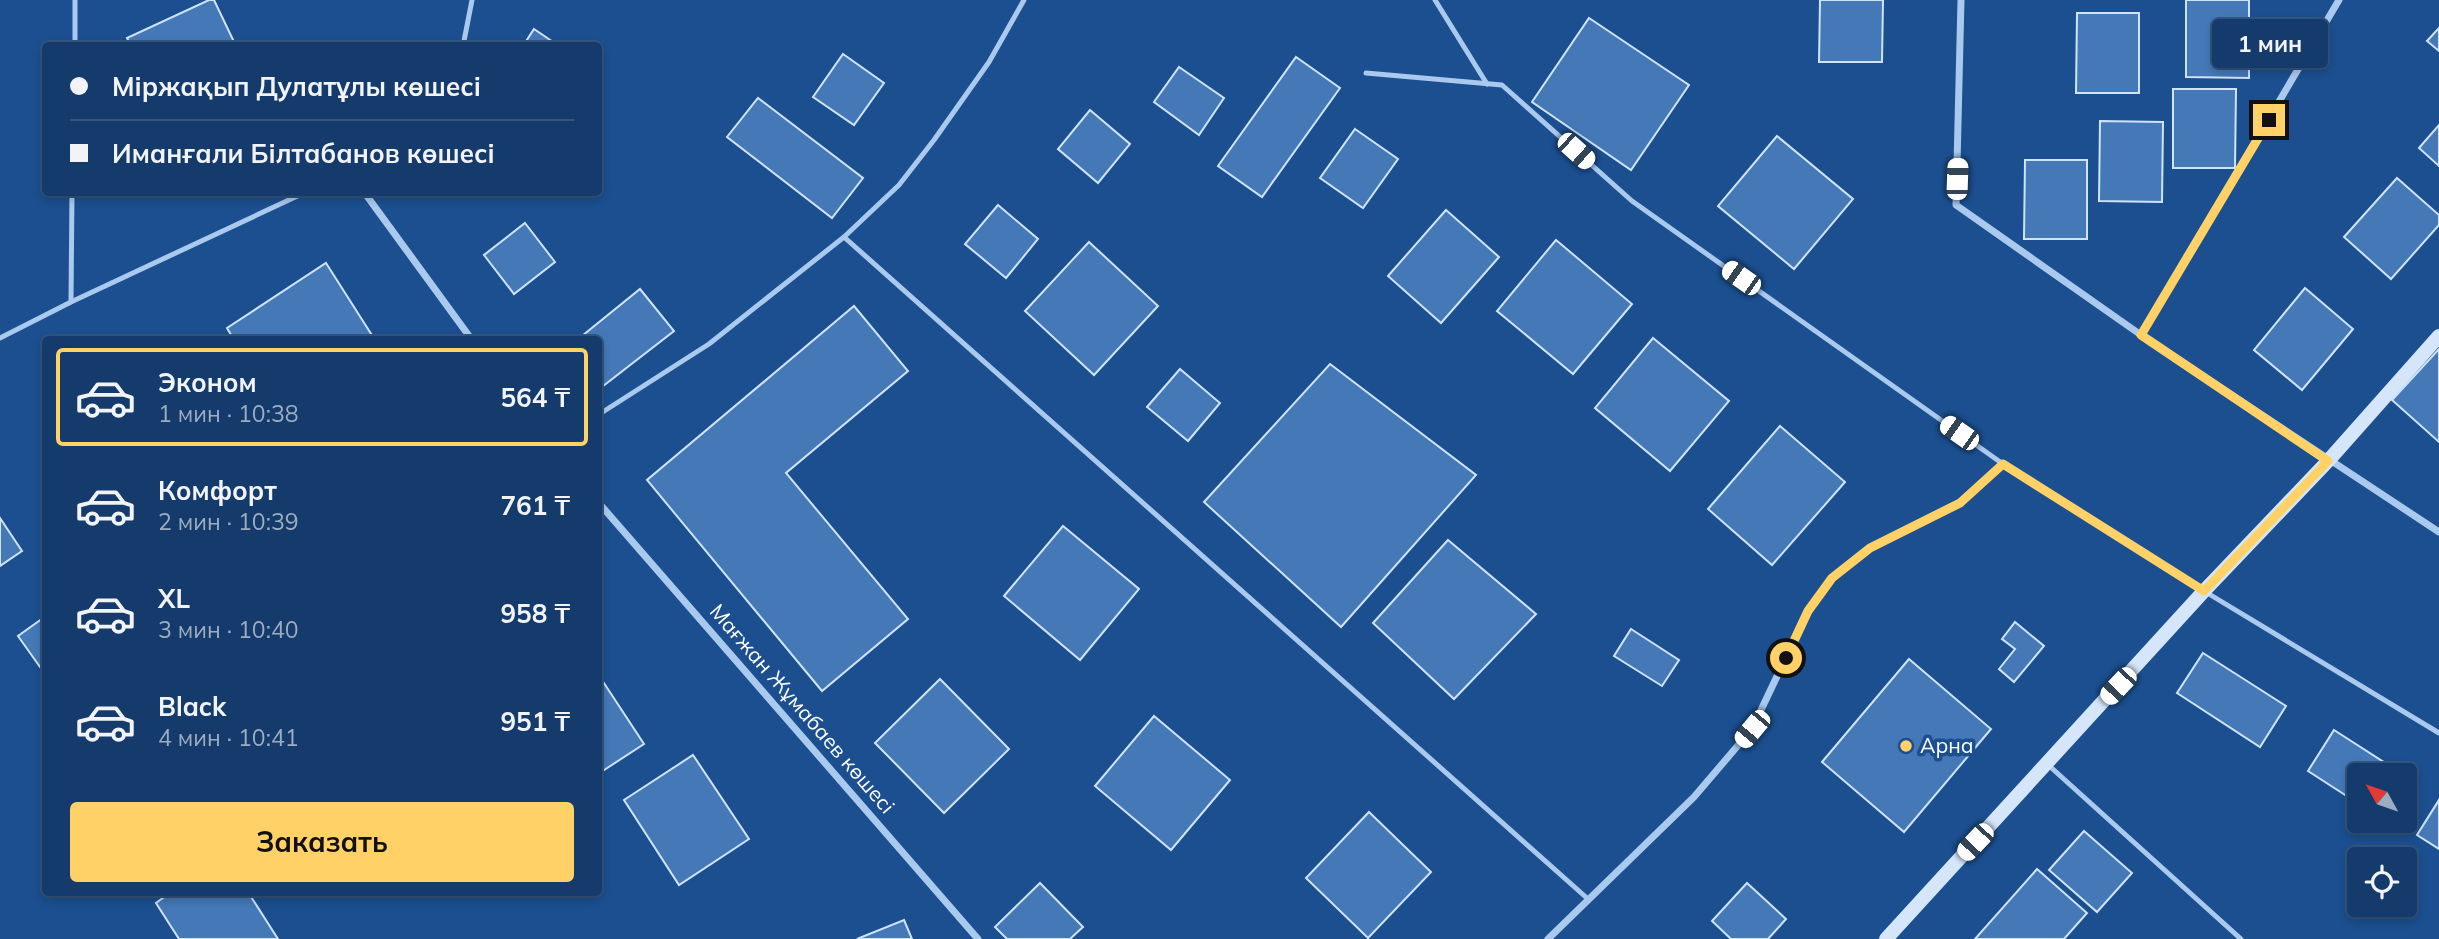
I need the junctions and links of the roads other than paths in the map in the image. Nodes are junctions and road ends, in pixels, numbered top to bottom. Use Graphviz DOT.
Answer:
graph roads {
  1 [pos="75,0"];
  2 [pos="472,0"];
  3 [pos="1024,0"];
  4 [pos="1435,0"];
  5 [pos="1961,0"];
  6 [pos="2339,0"];
  7 [pos="75,42"];
  8 [pos="463,42"];
  9 [pos="1366,73"];
  10 [pos="1487,83"];
  11 [pos="72,196"];
  12 [pos="297,196"];
  13 [pos="367,196"];
  14 [pos="844,237"];
  15 [pos="71,302"];
  16 [pos="2141,335"];
  17 [pos="469,336"];
  18 [pos="2439,336"];
  19 [pos="0,338"];
  20 [pos="602,412"];
  21 [pos="2328,461"];
  22 [pos="2003,464"];
  23 [pos="602,507"];
  24 [pos="2439,532"];
  25 [pos="2204,591"];
  26 [pos="2439,733"];
  27 [pos="2046,764"];
  28 [pos="1588,900"];
  29 [pos="978,939"];
  30 [pos="1549,939"];
  31 [pos="1886,939"];
  32 [pos="2241,939"];
  1 -- 7 [label="lane"];
  2 -- 8 [label="lane"];
  3 -- 14 [label="lane"];
  4 -- 10 [label="lane"];
  5 -- 16 [label="street"];
  6 -- 16 [label="street"];
  9 -- 10 [label="lane"];
  10 -- 22 [label="lane"];
  11 -- 15 [label="lane"];
  12 -- 15 [label="lane"];
  13 -- 17 [label="street"];
  14 -- 20 [label="lane"];
  14 -- 28 [label="lane"];
  15 -- 19 [label="lane"];
  16 -- 21 [label="street"];
  18 -- 21 [label="street"];
  21 -- 24 [label="street"];
  21 -- 25 [label="street"];
  22 -- 25 [label="lane"];
  22 -- 28 [label="street"];
  23 -- 29 [label="street, Мағжан Жұмабаев көшесі"];
  25 -- 26 [label="lane"];
  25 -- 27 [label="street"];
  27 -- 31 [label="street"];
  27 -- 32 [label="lane"];
  28 -- 30 [label="street"];
}
